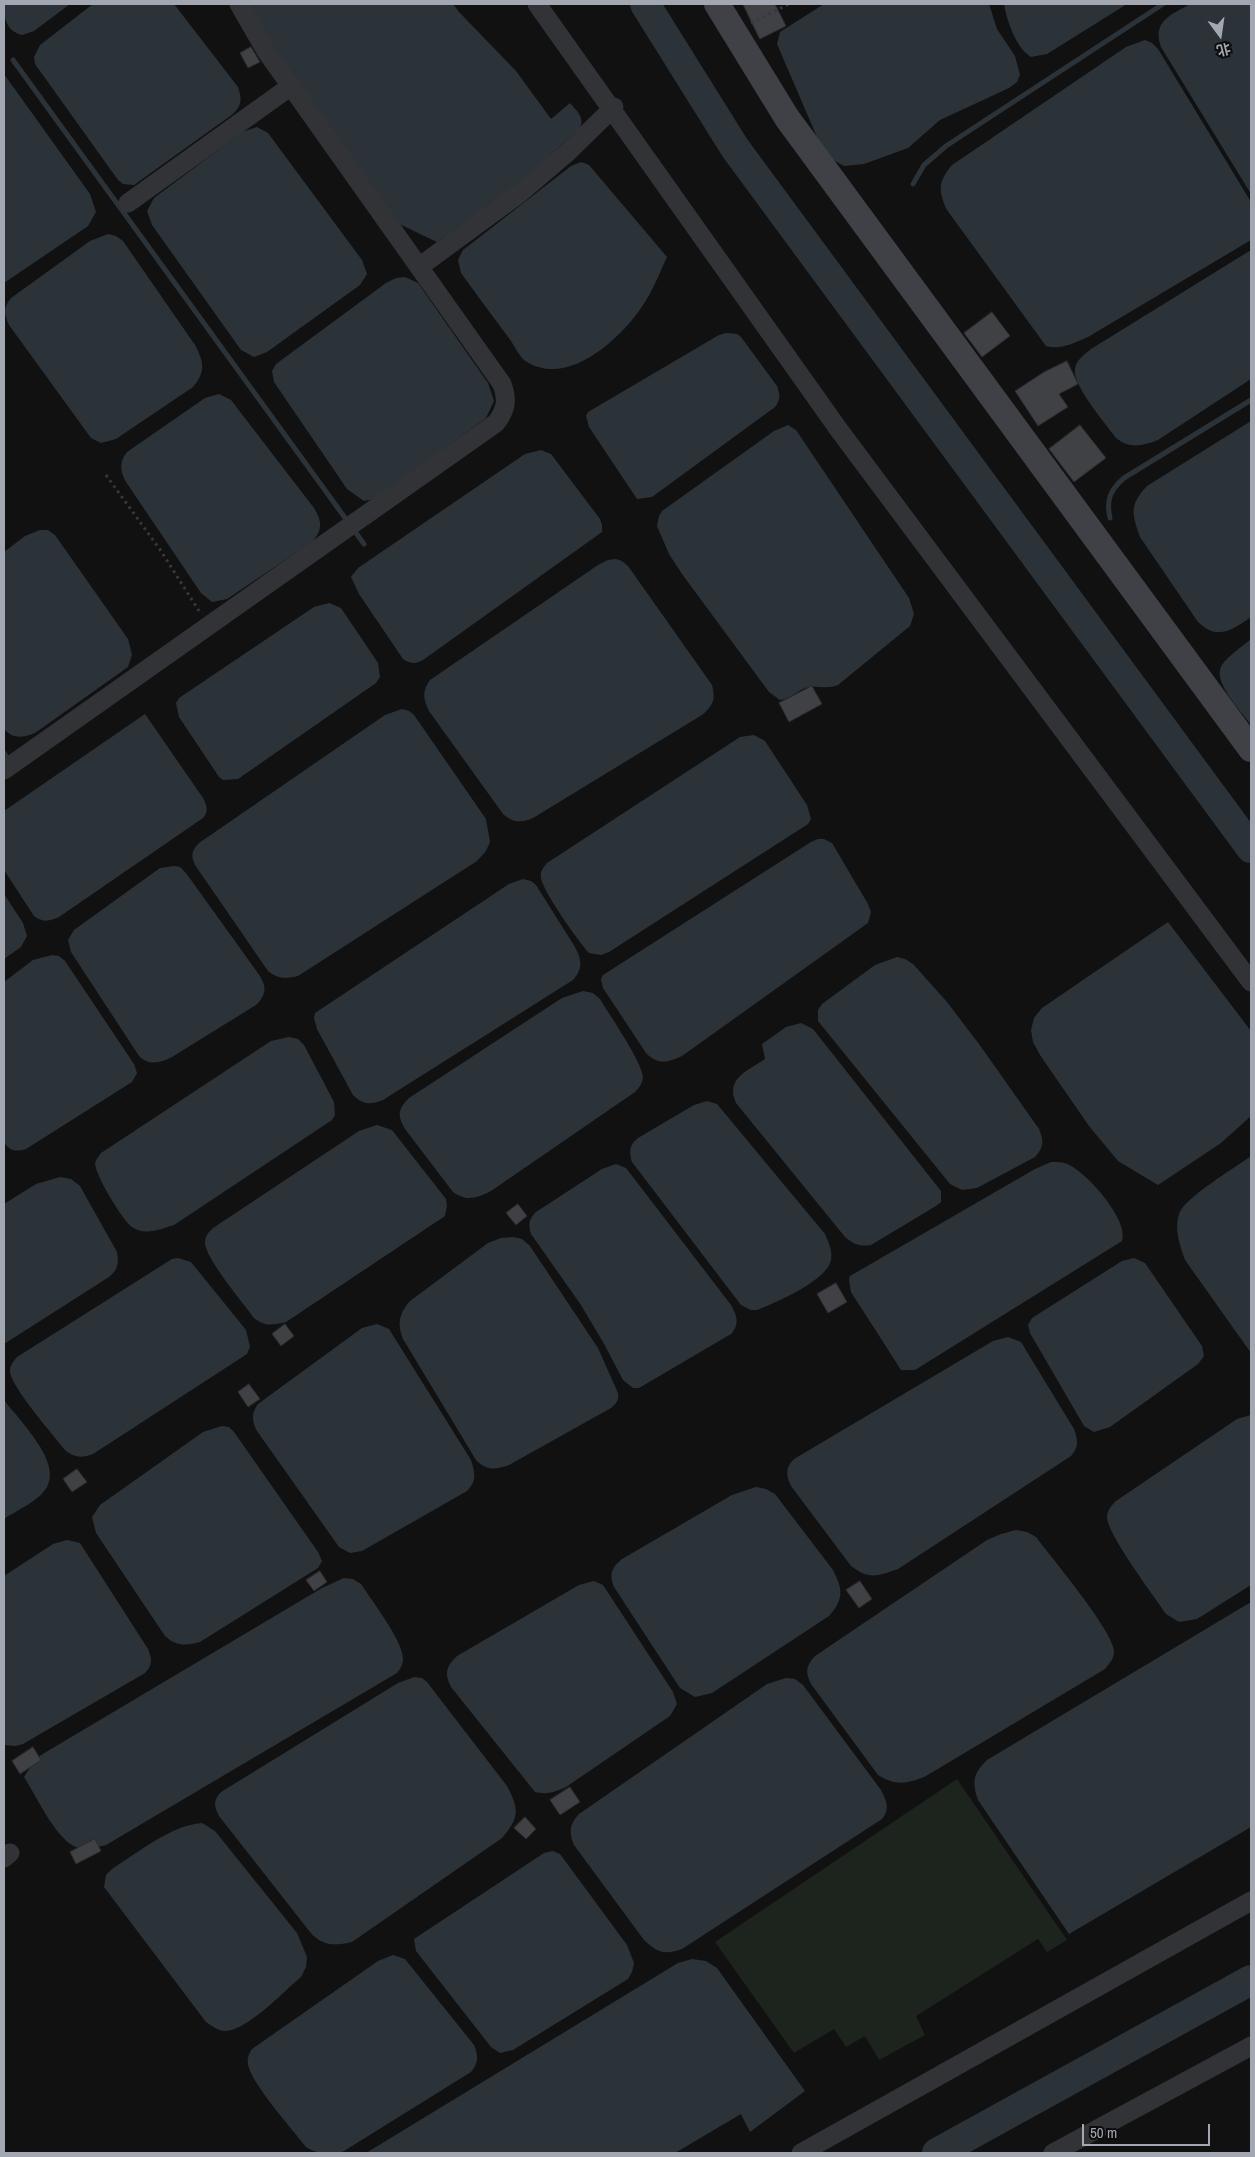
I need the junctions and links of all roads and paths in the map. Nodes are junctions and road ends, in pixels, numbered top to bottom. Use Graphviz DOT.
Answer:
graph roads {
  1 [pos="239,4"];
  2 [pos="537,4"];
  3 [pos="717,4"];
  4 [pos="788,4"];
  5 [pos="745,26"];
  6 [pos="291,86"];
  7 [pos="614,107"];
  8 [pos="128,203"];
  9 [pos="419,267"];
  10 [pos="106,475"];
  11 [pos="208,627"];
  12 [pos="1251,748"];
  13 [pos="4,770"];
  14 [pos="1251,982"];
  15 [pos="1251,1901"];
  16 [pos="1251,2046"];
  17 [pos="801,2153"];
  18 [pos="1053,2153"];
  1 -- 6 [label="street"];
  2 -- 14 [label="street"];
  3 -- 12 [label="street"];
  4 -- 5 [label="path"];
  6 -- 8 [label="street"];
  6 -- 9 [label="street"];
  7 -- 9 [label="street"];
  9 -- 11 [label="street"];
  10 -- 11 [label="path"];
  11 -- 13 [label="street"];
  15 -- 17 [label="street"];
  16 -- 18 [label="street"];
}
